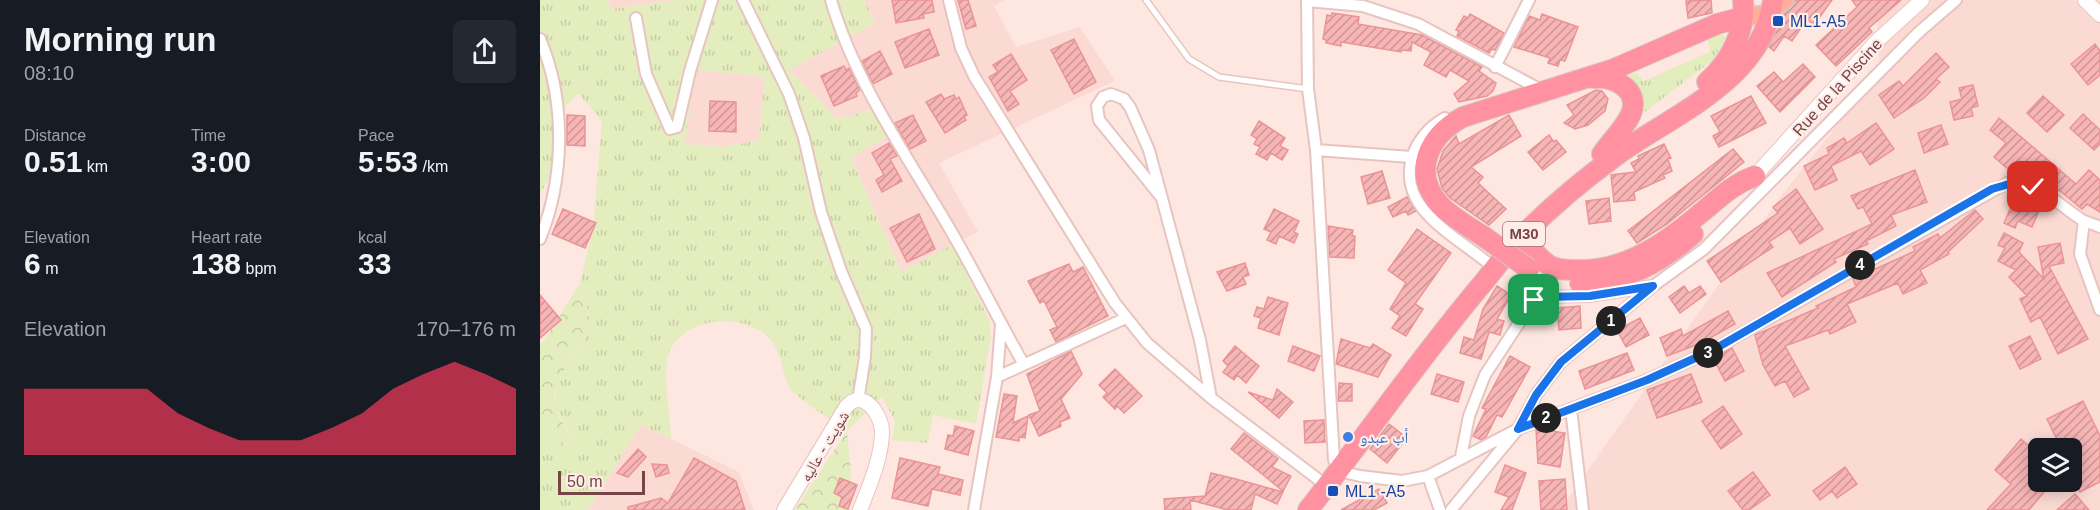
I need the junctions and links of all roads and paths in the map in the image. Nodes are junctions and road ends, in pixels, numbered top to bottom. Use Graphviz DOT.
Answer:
graph roads {
  1 [pos="712,0"];
  2 [pos="744,0"];
  3 [pos="831,0"];
  4 [pos="949,0"];
  5 [pos="1146,0"];
  6 [pos="1307,0"];
  7 [pos="1529,0"];
  8 [pos="1922,0"];
  9 [pos="1956,0"];
  10 [pos="2085,0"];
  11 [pos="1776,4"];
  12 [pos="1743,9"];
  13 [pos="2100,15"];
  14 [pos="636,18"];
  15 [pos="540,39"];
  16 [pos="1495,67"];
  17 [pos="1585,80"];
  18 [pos="1308,89"];
  19 [pos="1545,92"];
  20 [pos="1445,118"];
  21 [pos="1316,150"];
  22 [pos="1602,154"];
  23 [pos="1411,157"];
  24 [pos="1749,183"];
  25 [pos="1162,198"];
  26 [pos="2084,221"];
  27 [pos="2100,227"];
  28 [pos="1522,236"];
  29 [pos="540,239"];
  30 [pos="1488,263"];
  31 [pos="1653,286"];
  32 [pos="2100,310"];
  33 [pos="1126,318"];
  34 [pos="1001,324"];
  35 [pos="1023,363"];
  36 [pos="997,377"];
  37 [pos="1211,399"];
  38 [pos="858,401"];
  39 [pos="1571,409"];
  40 [pos="1518,429"];
  41 [pos="1461,457"];
  42 [pos="1336,465"];
  43 [pos="1428,476"];
  44 [pos="1319,480"];
  45 [pos="784,510"];
  46 [pos="860,510"];
  47 [pos="974,510"];
  48 [pos="1296,510"];
  49 [pos="1308,510"];
  50 [pos="1440,510"];
  51 [pos="1451,510"];
  52 [pos="1583,510"];
  1 -- 14 [label="street"];
  2 -- 38 [label="street"];
  3 -- 34 [label="street"];
  4 -- 33 [label="street"];
  5 -- 18 [label="lane"];
  6 -- 16 [label="street"];
  6 -- 18 [label="street"];
  7 -- 16 [label="street"];
  8 -- 24 [label="street, Rue de la Piscine"];
  9 -- 31 [label="street"];
  10 -- 13 [label="street"];
  11 -- 12 [label="main road"];
  11 -- 28 [label="highway, M30"];
  12 -- 17 [label="highway"];
  12 -- 22 [label="highway, M30"];
  15 -- 29 [label="street"];
  16 -- 19 [label="street"];
  17 -- 19 [label="highway"];
  17 -- 22 [label="highway"];
  18 -- 21 [label="street"];
  19 -- 24 [label="highway, bridge"];
  20 -- 23 [label="street"];
  21 -- 23 [label="street"];
  21 -- 42 [label="street"];
  22 -- 30 [label="highway, M30"];
  23 -- 30 [label="street"];
  24 -- 28 [label="highway"];
  25 -- 25 [label="street"];
  25 -- 37 [label="street"];
  26 -- 27 [label="street"];
  26 -- 32 [label="street"];
  26 -- 39 [label="street"];
  28 -- 42 [label="highway, M30"];
  30 -- 42 [label="highway, M30"];
  31 -- 40 [label="street"];
  31 -- 41 [label="street"];
  33 -- 35 [label="street"];
  33 -- 37 [label="street"];
  34 -- 35 [label="street"];
  34 -- 36 [label="street"];
  35 -- 36 [label="street"];
  36 -- 47 [label="street"];
  37 -- 44 [label="street"];
  38 -- 45 [label="street, شويت - عاليه"];
  38 -- 46 [label="street, شويت - عاليه"];
  39 -- 40 [label="street"];
  39 -- 52 [label="street"];
  40 -- 41 [label="street"];
  40 -- 51 [label="street"];
  41 -- 43 [label="street"];
  42 -- 43 [label="street"];
  42 -- 44 [label="highway, M30"];
  42 -- 49 [label="highway, M30"];
  43 -- 50 [label="street"];
  44 -- 48 [label="highway, M30"];
}
